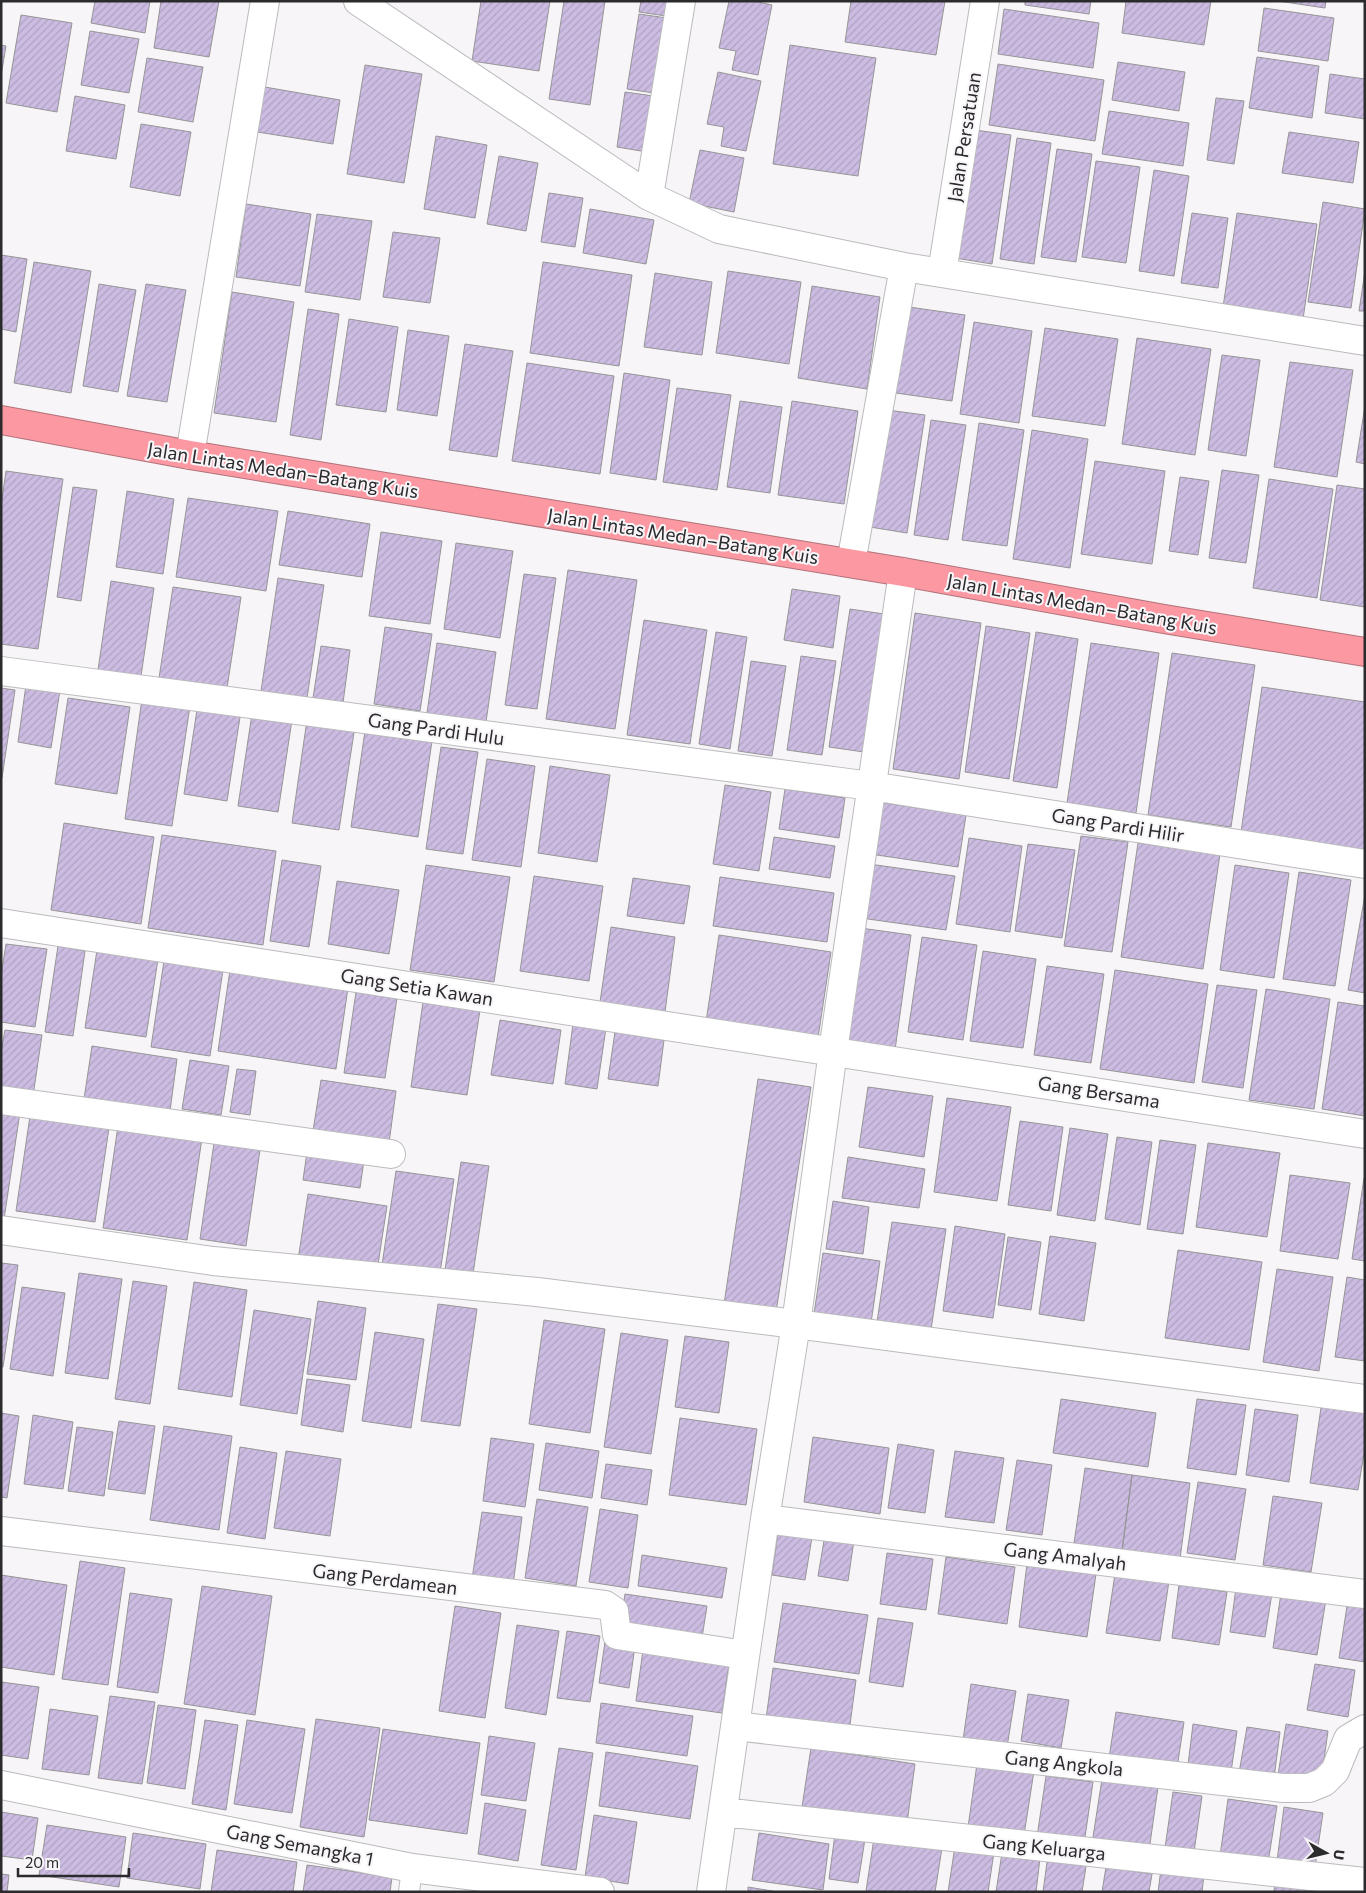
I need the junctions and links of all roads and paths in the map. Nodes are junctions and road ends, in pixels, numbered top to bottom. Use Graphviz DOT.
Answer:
graph roads {
  1 [pos="265,1"];
  2 [pos="358,1"];
  3 [pos="681,1"];
  4 [pos="985,1"];
  5 [pos="648,196"];
  6 [pos="904,267"];
  7 [pos="942,273"];
  8 [pos="1365,341"];
  9 [pos="1,420"];
  10 [pos="190,455"];
  11 [pos="851,563"];
  12 [pos="903,572"];
  13 [pos="1365,652"];
  14 [pos="1,671"];
  15 [pos="871,786"];
  16 [pos="1365,864"];
  17 [pos="1,923"];
  18 [pos="833,1051"];
  19 [pos="1,1100"];
  20 [pos="1365,1134"];
  21 [pos="391,1154"];
  22 [pos="1,1230"];
  23 [pos="796,1324"];
  24 [pos="1365,1399"];
  25 [pos="765,1519"];
  26 [pos="1,1531"];
  27 [pos="1365,1594"];
  28 [pos="745,1654"];
  29 [pos="735,1726"];
  30 [pos="1365,1729"];
  31 [pos="1,1786"];
  32 [pos="723,1812"];
  33 [pos="411,1880"];
  34 [pos="1365,1882"];
  35 [pos="600,1892"];
  36 [pos="711,1892"];
  1 -- 10 [label="street"];
  2 -- 5 [label="street"];
  3 -- 5 [label="street"];
  4 -- 7 [label="street, Jalan Persatuan"];
  5 -- 6 [label="street"];
  6 -- 7 [label="street"];
  6 -- 11 [label="street"];
  7 -- 8 [label="street"];
  9 -- 10 [label="highway, Jalan Lintas Medan–Batang Kuis"];
  10 -- 11 [label="highway, Jalan Lintas Medan–Batang Kuis"];
  11 -- 12 [label="highway, Jalan Lintas Medan–Batang Kuis"];
  12 -- 13 [label="highway, Jalan Lintas Medan–Batang Kuis"];
  12 -- 15 [label="street"];
  14 -- 15 [label="street, Gang Pardi Hulu"];
  15 -- 16 [label="street, Gang Pardi Hilir"];
  15 -- 18 [label="street"];
  17 -- 18 [label="street, Gang Setia Kawan"];
  18 -- 20 [label="street, Gang Bersama"];
  18 -- 23 [label="street"];
  19 -- 21 [label="street"];
  22 -- 23 [label="street"];
  23 -- 24 [label="street"];
  23 -- 25 [label="street"];
  25 -- 27 [label="street, Gang Amalyah"];
  25 -- 28 [label="street"];
  26 -- 28 [label="street, Gang Perdamean"];
  28 -- 29 [label="street"];
  29 -- 30 [label="street, Gang Angkola"];
  29 -- 32 [label="street"];
  31 -- 33 [label="street, Gang Semangka 1"];
  32 -- 34 [label="street, Gang Keluarga"];
  32 -- 36 [label="street"];
  33 -- 35 [label="street, Gang Semangka 1"];
}
